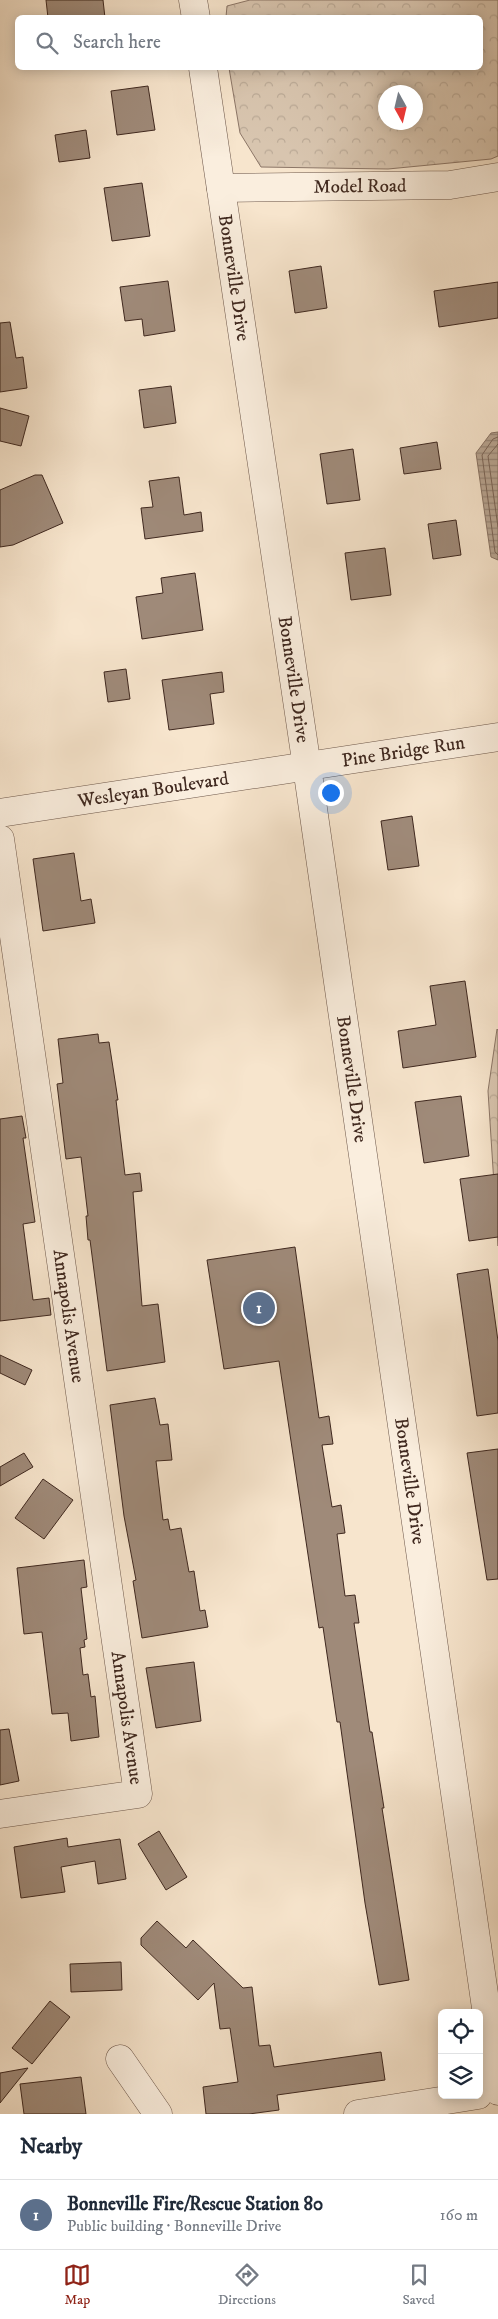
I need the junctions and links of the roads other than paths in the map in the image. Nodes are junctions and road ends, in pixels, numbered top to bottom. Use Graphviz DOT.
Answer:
graph roads {
  1 [pos="193,0"];
  2 [pos="196,15"];
  3 [pos="203,70"];
  4 [pos="498,177"];
  5 [pos="221,188"];
  6 [pos="498,737"];
  7 [pos="307,767"];
  8 [pos="0,813"];
  9 [pos="0,839"];
  10 [pos="0,1814"];
  11 [pos="120,2060"];
  12 [pos="498,2092"];
  13 [pos="483,2094"];
  14 [pos="454,2099"];
  15 [pos="158,2114"];
  16 [pos="358,2114"];
  1 -- 2 [label="street"];
  3 -- 5 [label="street, Bonneville Drive"];
  4 -- 5 [label="street, Model Road"];
  5 -- 7 [label="street, Bonneville Drive"];
  6 -- 7 [label="street, Pine Bridge Run"];
  7 -- 8 [label="street, Wesleyan Boulevard"];
  7 -- 12 [label="street, Bonneville Drive"];
  9 -- 10 [label="street, Annapolis Avenue"];
  11 -- 15 [label="street"];
  12 -- 13 [label="street"];
  14 -- 16 [label="street"];
}
